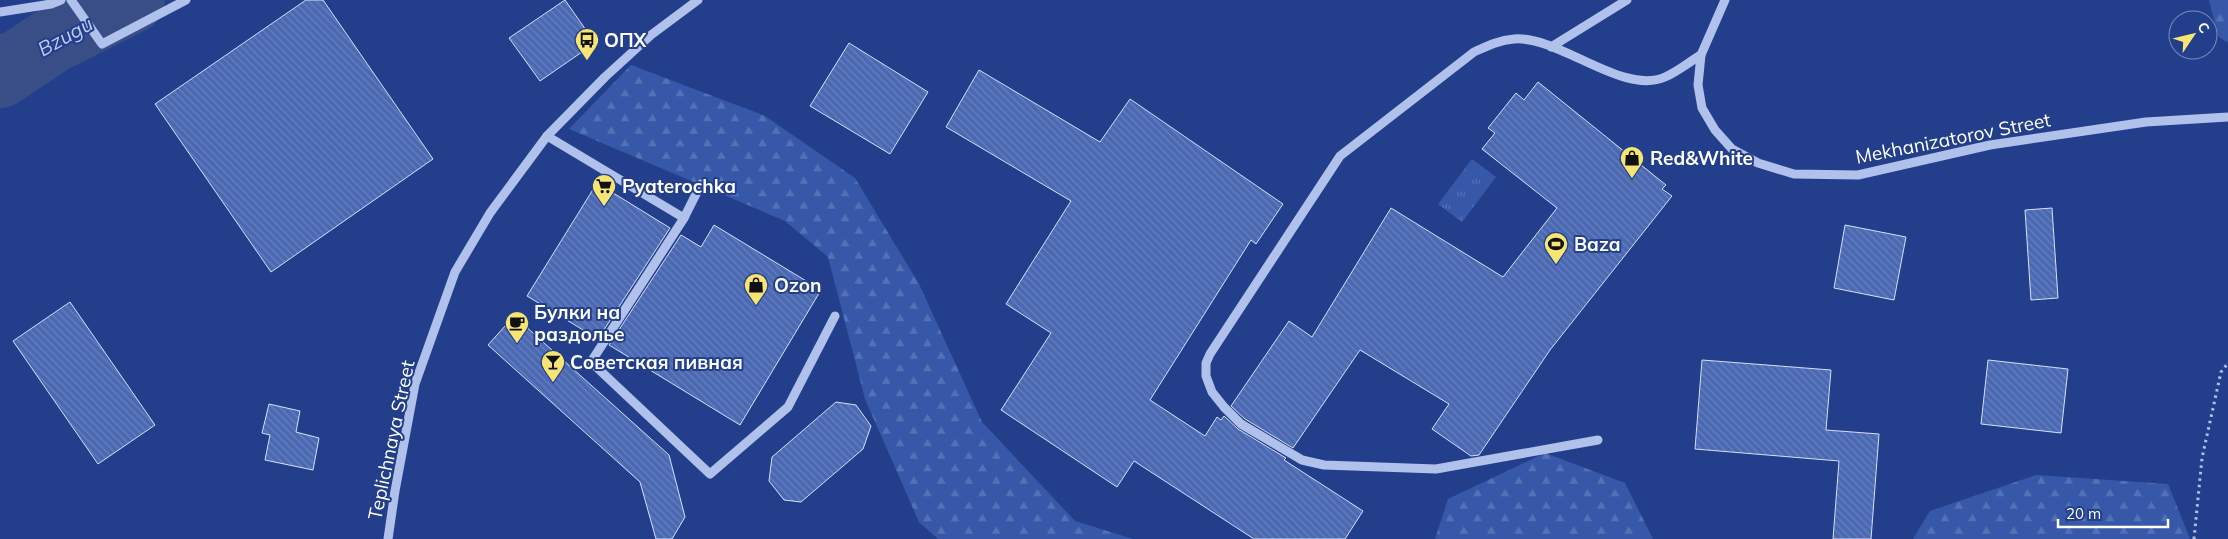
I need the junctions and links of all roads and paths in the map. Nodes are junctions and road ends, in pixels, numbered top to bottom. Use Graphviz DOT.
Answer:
graph roads {
  1 [pos="61,0"];
  2 [pos="71,0"];
  3 [pos="186,0"];
  4 [pos="698,0"];
  5 [pos="1628,0"];
  6 [pos="1725,0"];
  7 [pos="0,12"];
  8 [pos="1552,47"];
  9 [pos="1701,55"];
  10 [pos="2228,117"];
  11 [pos="547,136"];
  12 [pos="701,184"];
  13 [pos="684,218"];
  14 [pos="835,316"];
  15 [pos="2228,363"];
  16 [pos="1598,440"];
  17 [pos="388,539"];
  18 [pos="2194,539"];
  1 -- 7 [label="street"];
  2 -- 3 [label="street"];
  4 -- 11 [label="street, Teplichnaya Street"];
  5 -- 8 [label="street"];
  6 -- 9 [label="street, Mekhanizatorov Street"];
  8 -- 9 [label="street"];
  8 -- 16 [label="street"];
  9 -- 10 [label="street, Mekhanizatorov Street"];
  11 -- 13 [label="street"];
  11 -- 17 [label="street, Teplichnaya Street"];
  12 -- 13 [label="street"];
  13 -- 14 [label="street"];
  15 -- 18 [label="path"];
}
